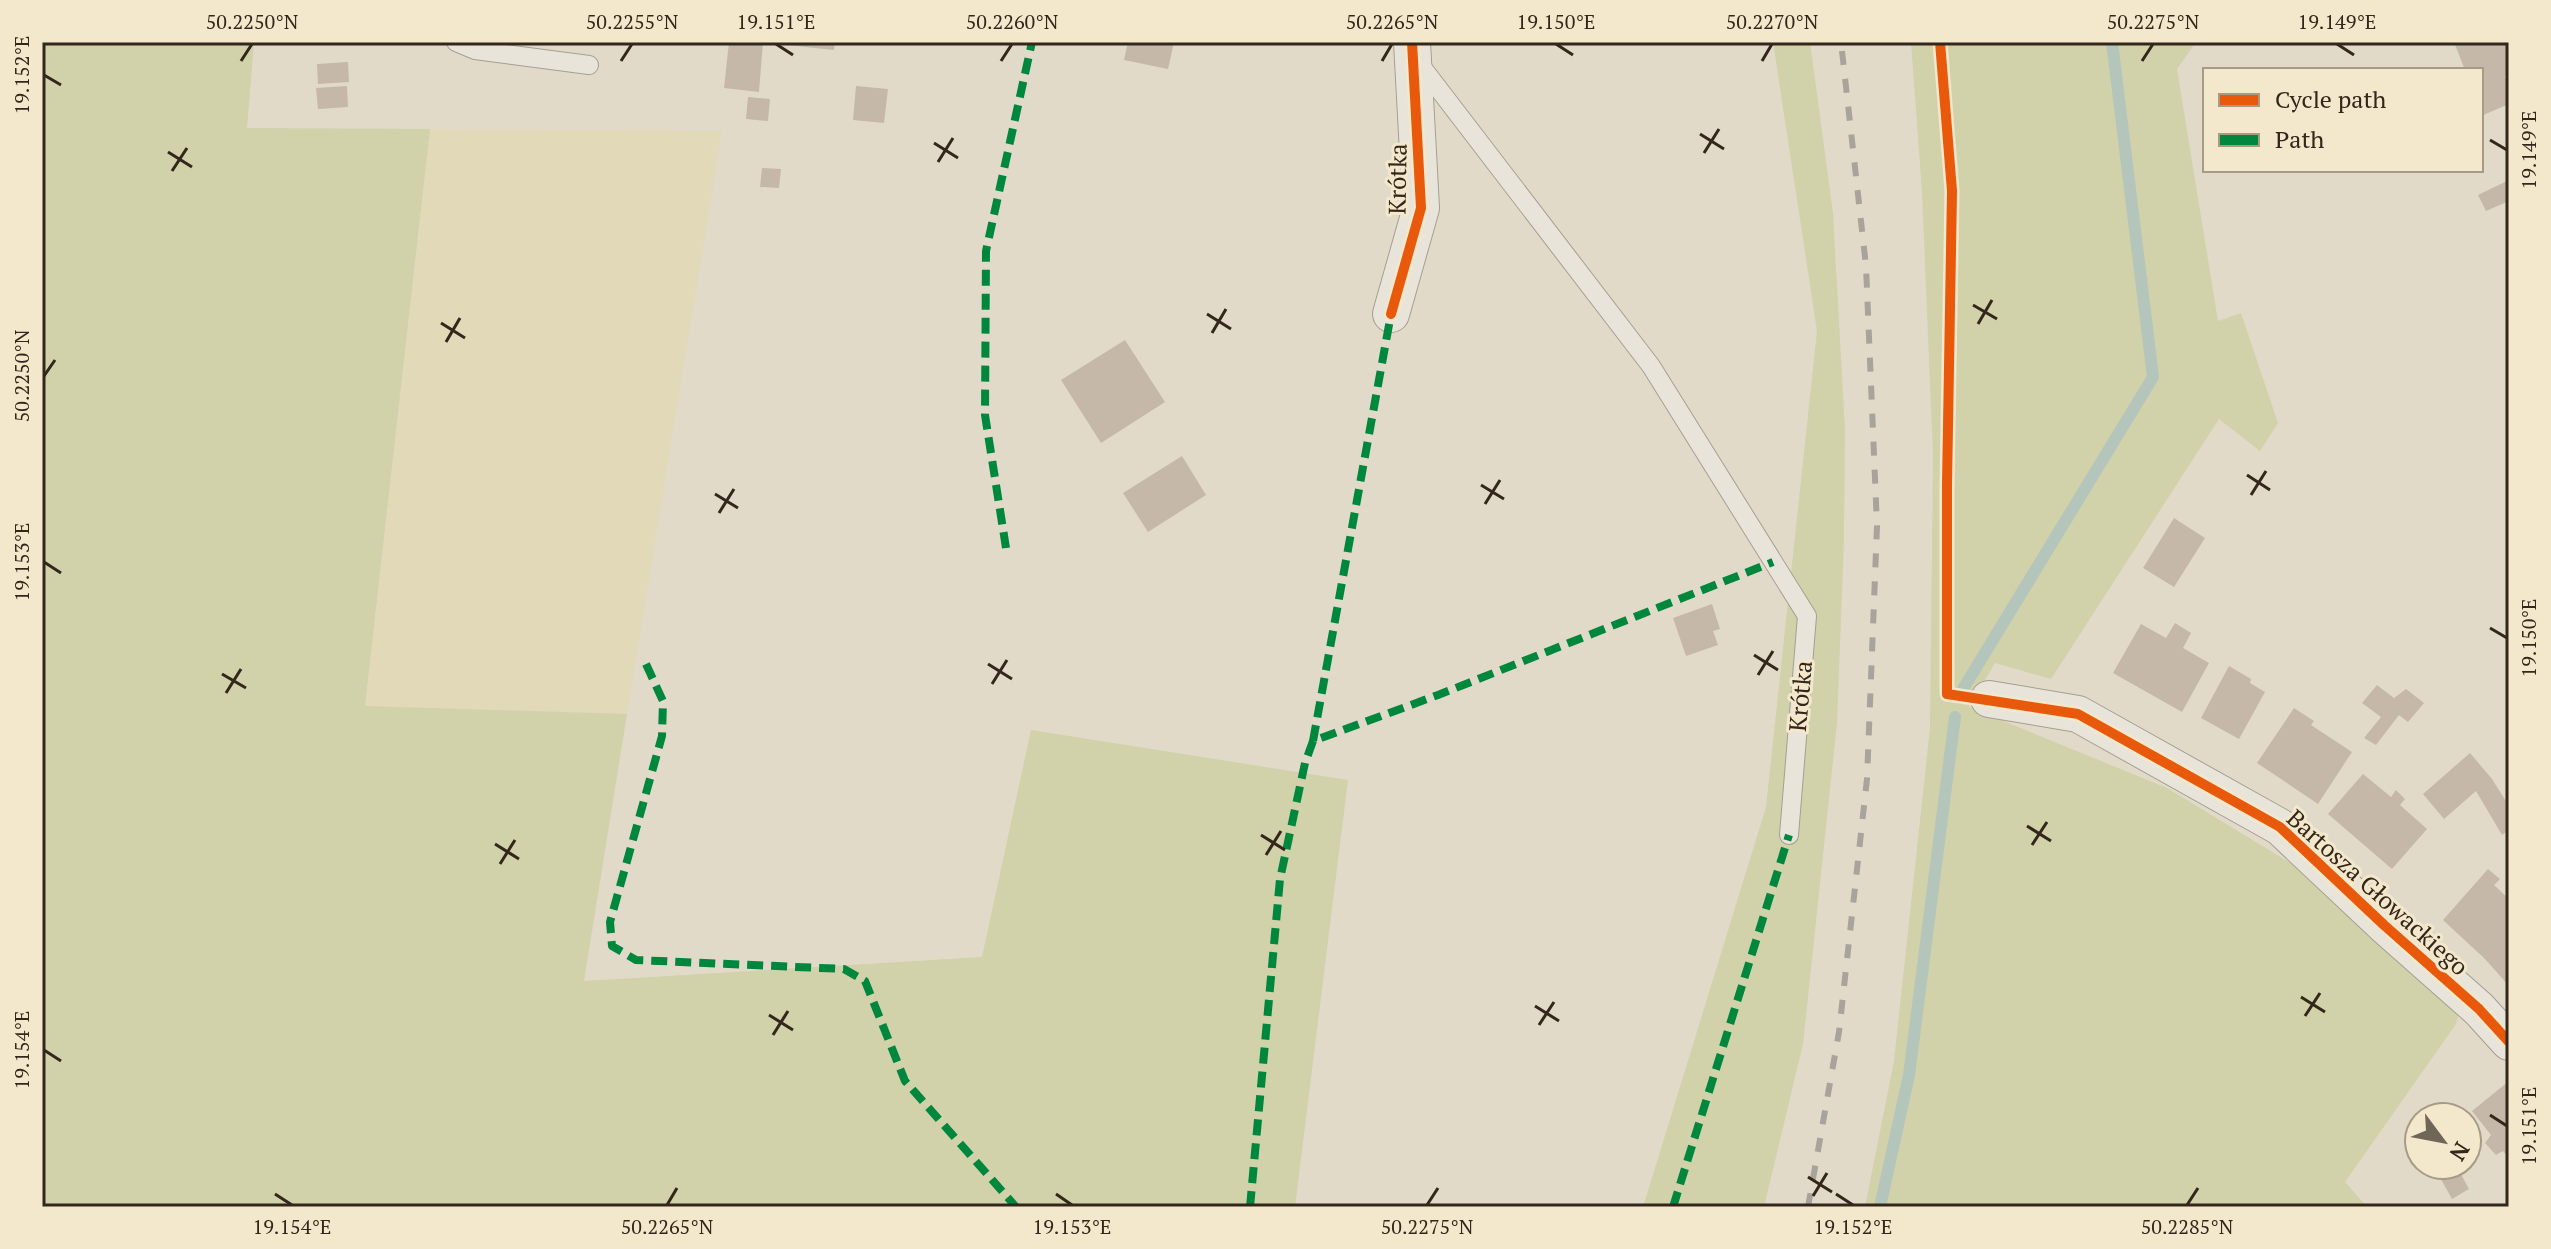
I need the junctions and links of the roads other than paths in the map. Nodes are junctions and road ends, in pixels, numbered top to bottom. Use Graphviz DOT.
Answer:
graph roads {
  1 [pos="456,42"];
  2 [pos="1407,47"];
  3 [pos="589,65"];
  4 [pos="1391,314"];
  5 [pos="1989,699"];
  6 [pos="1789,835"];
  7 [pos="2509,1042"];
  1 -- 3 [label="lane"];
  2 -- 4 [label="street, Krótka"];
  2 -- 6 [label="lane, Krótka"];
  5 -- 7 [label="street, Bartosza Głowackiego"];
}
